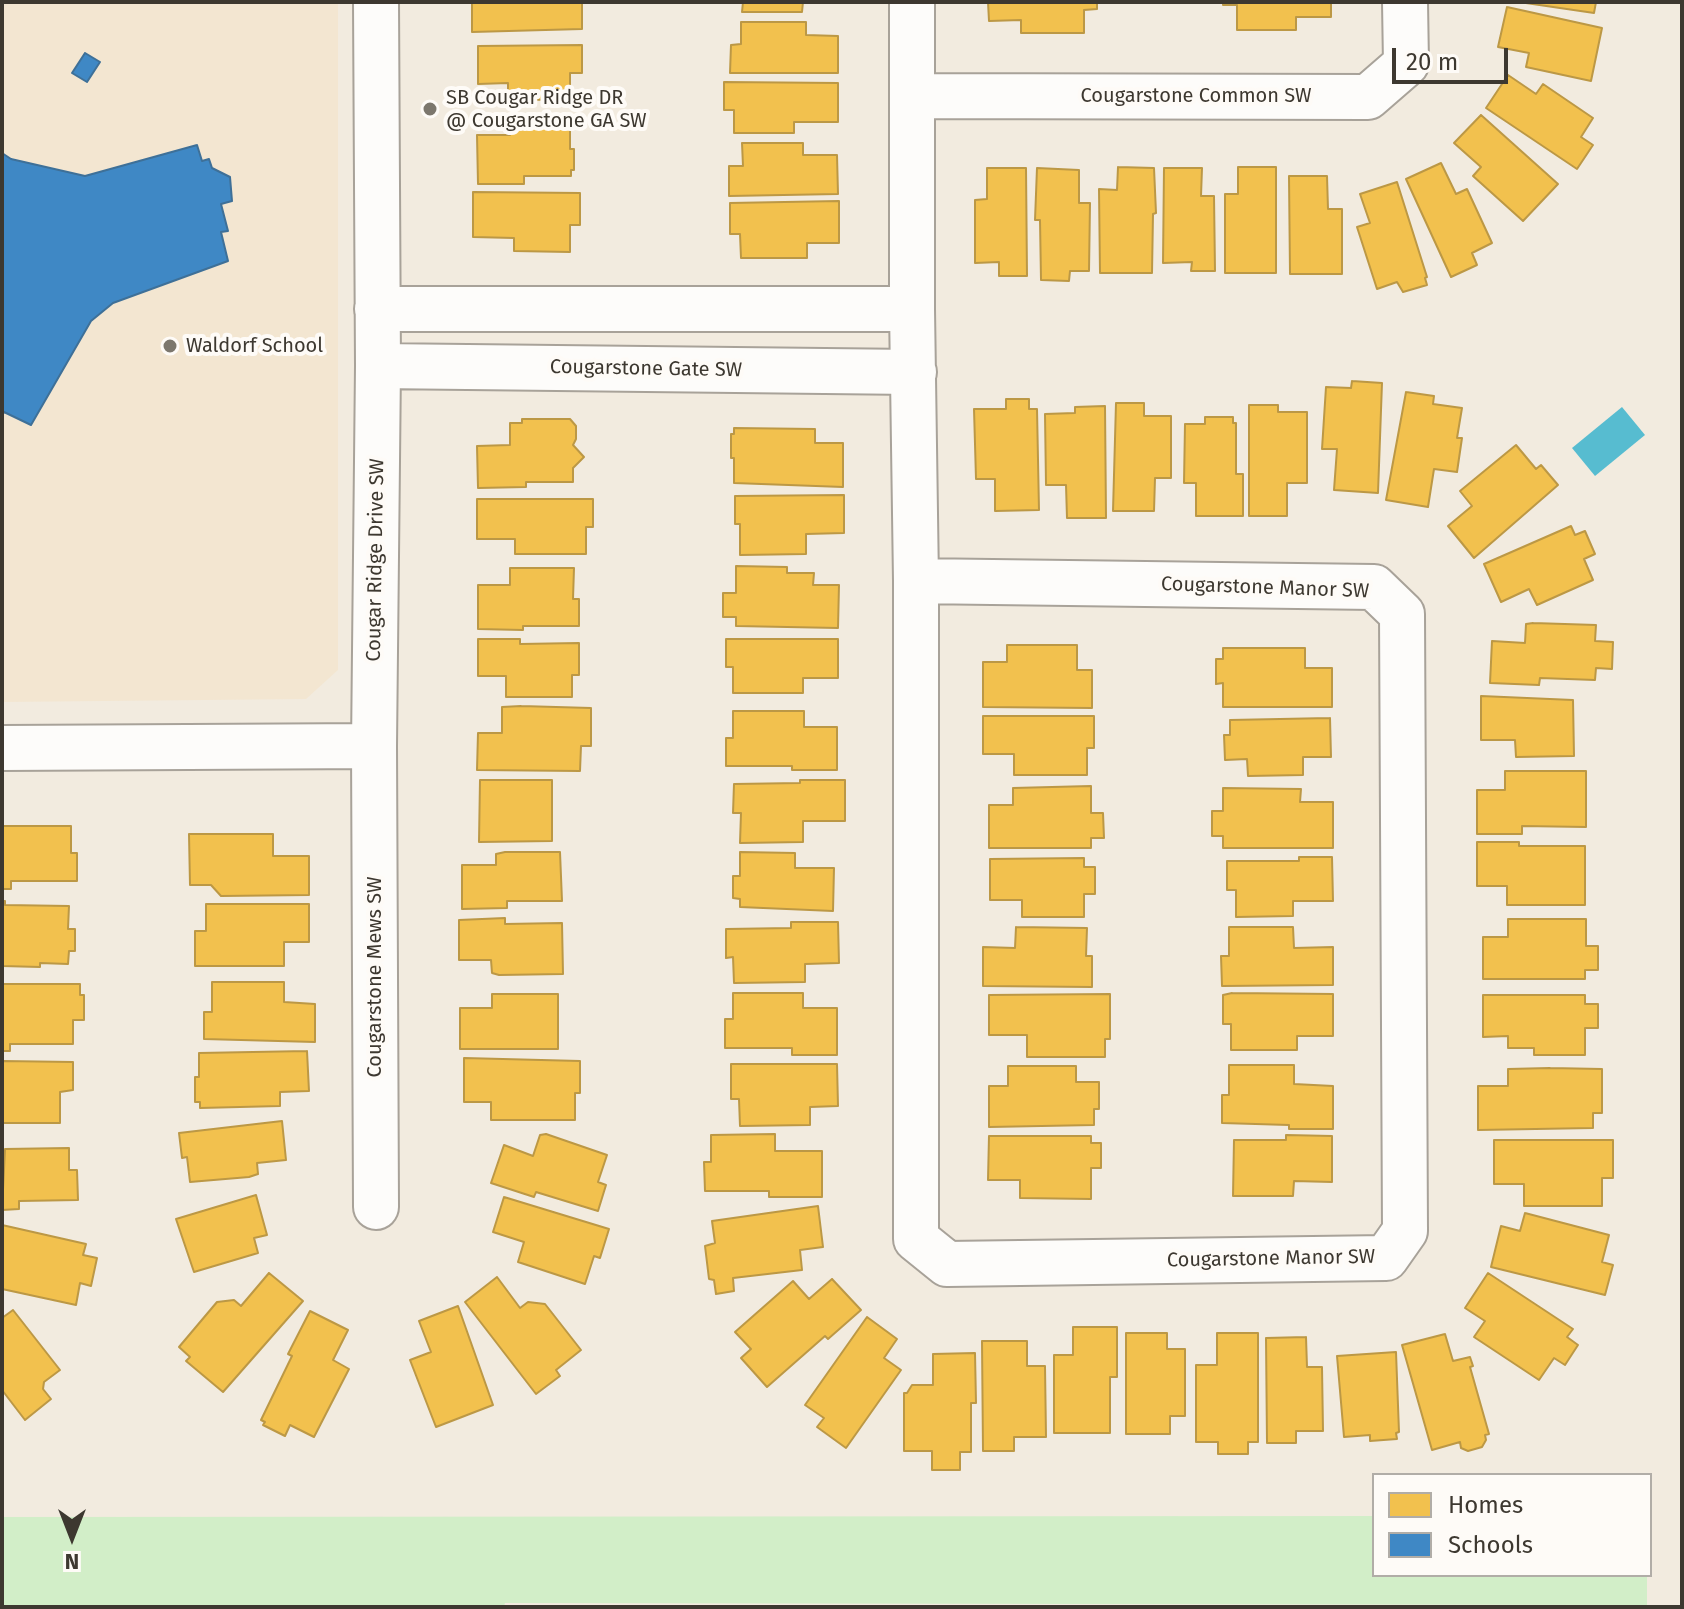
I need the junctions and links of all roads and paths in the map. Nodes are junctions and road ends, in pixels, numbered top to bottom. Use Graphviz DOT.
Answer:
graph roads {
  1 [pos="376,2"];
  2 [pos="912,2"];
  3 [pos="1405,2"];
  4 [pos="912,96"];
  5 [pos="377,309"];
  6 [pos="912,309"];
  7 [pos="378,366"];
  8 [pos="914,372"];
  9 [pos="916,581"];
  10 [pos="374,746"];
  11 [pos="2,748"];
  12 [pos="376,1207"];
  1 -- 5 [label="street, Cougar Ridge Drive SW"];
  2 -- 4 [label="street"];
  3 -- 4 [label="street, Cougarstone Common SW"];
  4 -- 6 [label="street"];
  5 -- 6 [label="street"];
  5 -- 7 [label="street, Cougar Ridge Drive SW"];
  6 -- 8 [label="street, Cougarstone Manor SW"];
  7 -- 8 [label="street, Cougarstone Gate SW"];
  7 -- 10 [label="street, Cougar Ridge Drive SW"];
  8 -- 9 [label="street, Cougarstone Manor SW"];
  9 -- 9 [label="street, Cougarstone Manor SW"];
  10 -- 11 [label="street"];
  10 -- 12 [label="street, Cougarstone Mews SW"];
}
